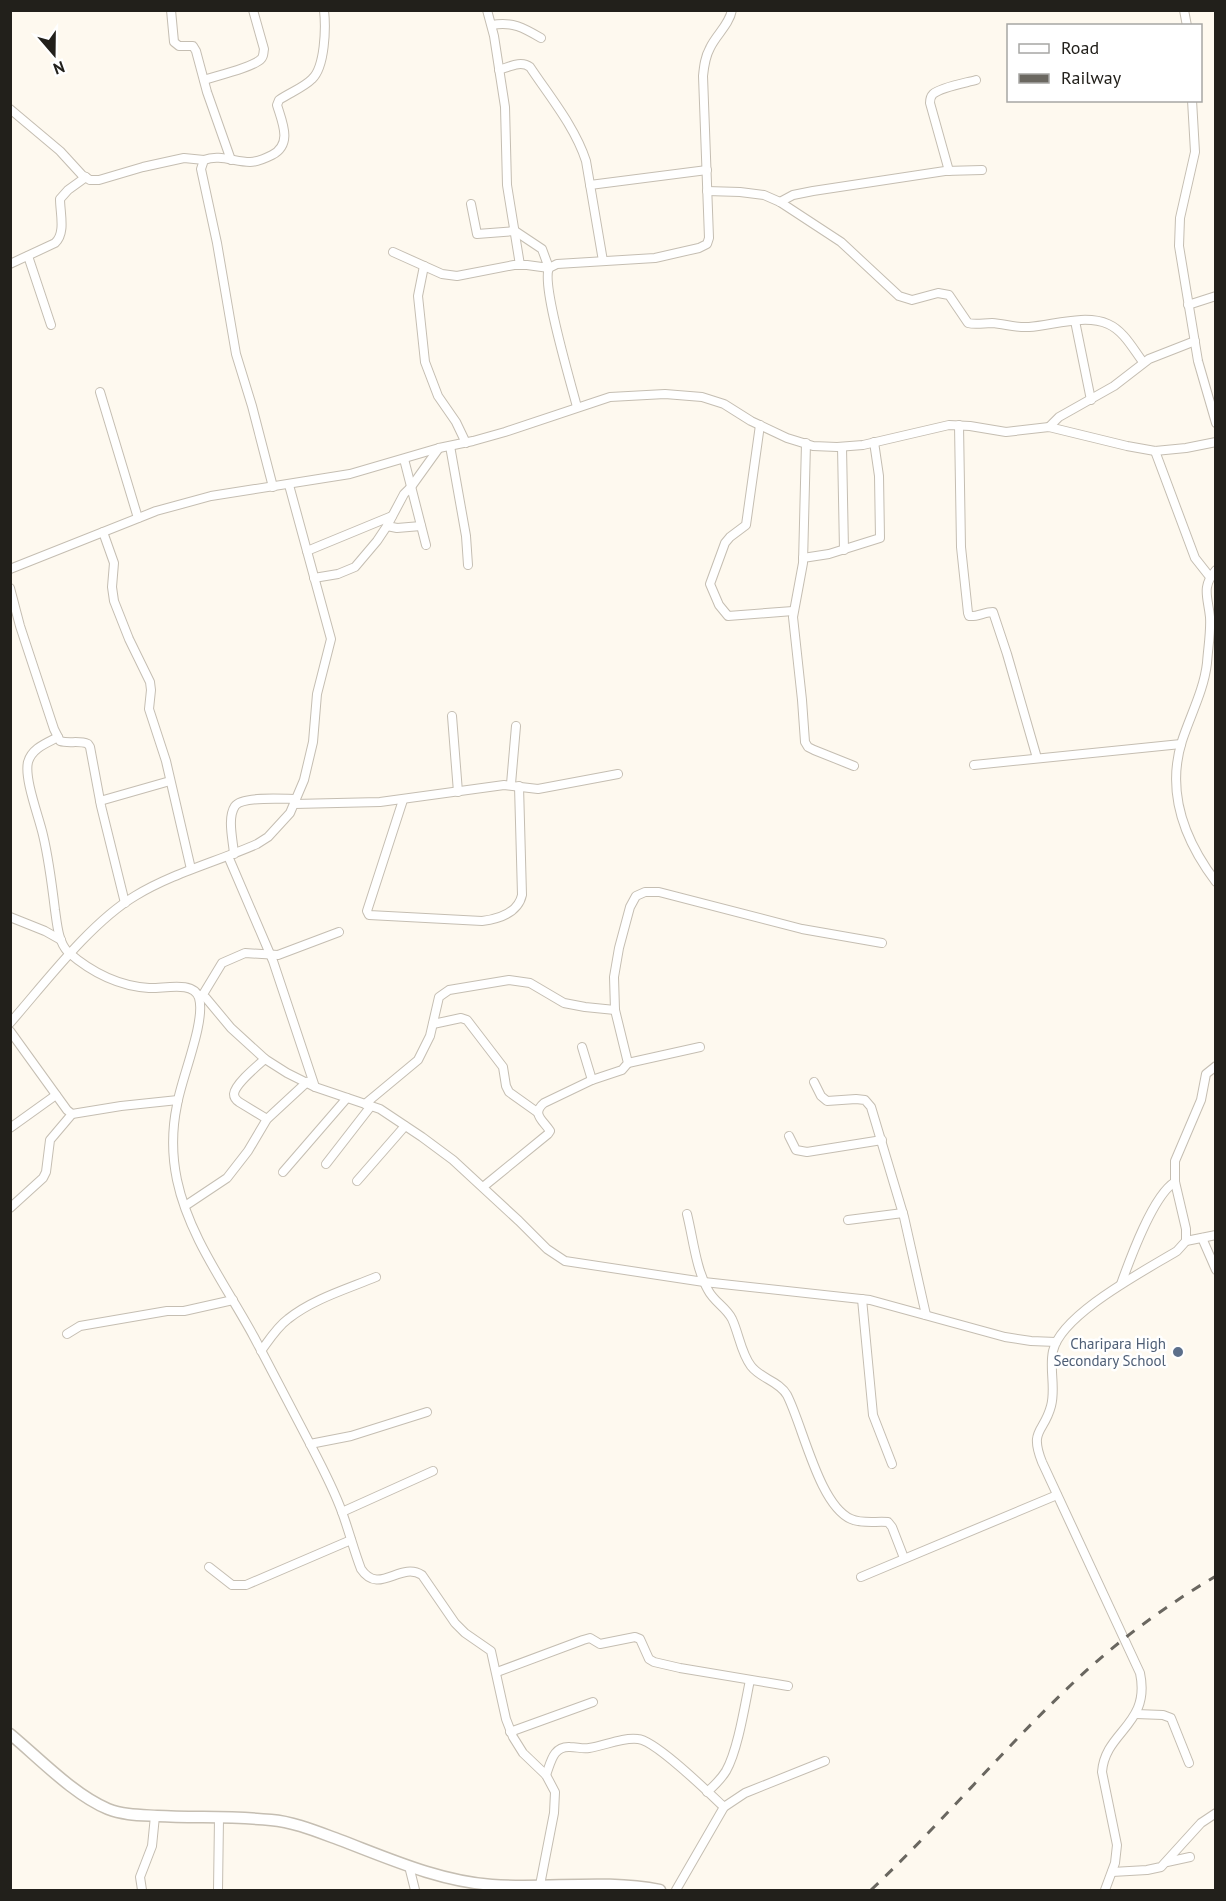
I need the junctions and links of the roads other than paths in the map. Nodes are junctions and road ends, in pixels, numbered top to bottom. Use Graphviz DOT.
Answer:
graph roads {
  1 [pos="171,10"];
  2 [pos="253,10"];
  3 [pos="324,10"];
  4 [pos="487,10"];
  5 [pos="732,10"];
  6 [pos="492,25"];
  7 [pos="541,38"];
  8 [pos="499,70"];
  9 [pos="204,80"];
  10 [pos="976,80"];
  11 [pos="1192,102"];
  12 [pos="10,110"];
  13 [pos="204,160"];
  14 [pos="231,160"];
  15 [pos="707,170"];
  16 [pos="982,170"];
  17 [pos="949,171"];
  18 [pos="86,177"];
  19 [pos="590,185"];
  20 [pos="707,191"];
  21 [pos="780,202"];
  22 [pos="471,204"];
  23 [pos="515,231"];
  24 [pos="393,252"];
  25 [pos="28,256"];
  26 [pos="603,261"];
  27 [pos="10,264"];
  28 [pos="520,265"];
  29 [pos="424,267"];
  30 [pos="549,268"];
  31 [pos="1215,296"];
  32 [pos="1188,305"];
  33 [pos="1075,321"];
  34 [pos="51,325"];
  35 [pos="1195,341"];
  36 [pos="1143,362"];
  37 [pos="100,392"];
  38 [pos="1091,400"];
  39 [pos="577,407"];
  40 [pos="1215,423"];
  41 [pos="760,425"];
  42 [pos="959,426"];
  43 [pos="1049,427"];
  44 [pos="466,442"];
  45 [pos="874,442"];
  46 [pos="1215,442"];
  47 [pos="806,443"];
  48 [pos="450,446"];
  49 [pos="842,447"];
  50 [pos="439,448"];
  51 [pos="1155,451"];
  52 [pos="404,459"];
  53 [pos="289,485"];
  54 [pos="273,488"];
  55 [pos="411,488"];
  56 [pos="392,516"];
  57 [pos="138,518"];
  58 [pos="387,526"];
  59 [pos="421,526"];
  60 [pos="103,532"];
  61 [pos="426,545"];
  62 [pos="844,550"];
  63 [pos="307,551"];
  64 [pos="803,558"];
  65 [pos="468,565"];
  66 [pos="10,569"];
  67 [pos="1213,573"];
  68 [pos="314,578"];
  69 [pos="10,588"];
  70 [pos="793,611"];
  71 [pos="452,716"];
  72 [pos="516,726"];
  73 [pos="58,737"];
  74 [pos="1181,744"];
  75 [pos="1037,758"];
  76 [pos="974,765"];
  77 [pos="854,766"];
  78 [pos="618,774"];
  79 [pos="171,781"];
  80 [pos="515,785"];
  81 [pos="458,792"];
  82 [pos="403,800"];
  83 [pos="100,801"];
  84 [pos="295,801"];
  85 [pos="231,855"];
  86 [pos="191,869"];
  87 [pos="1215,882"];
  88 [pos="125,903"];
  89 [pos="10,918"];
  90 [pos="339,932"];
  91 [pos="61,940"];
  92 [pos="882,943"];
  93 [pos="70,954"];
  94 [pos="270,955"];
  95 [pos="200,996"];
  96 [pos="615,1010"];
  97 [pos="10,1023"];
  98 [pos="433,1024"];
  99 [pos="10,1031"];
  100 [pos="582,1047"];
  101 [pos="700,1047"];
  102 [pos="264,1059"];
  103 [pos="628,1063"];
  104 [pos="1215,1066"];
  105 [pos="592,1080"];
  106 [pos="814,1082"];
  107 [pos="307,1083"];
  108 [pos="315,1087"];
  109 [pos="56,1095"];
  110 [pos="347,1098"];
  111 [pos="178,1100"];
  112 [pos="368,1105"];
  113 [pos="537,1112"];
  114 [pos="72,1114"];
  115 [pos="267,1119"];
  116 [pos="405,1126"];
  117 [pos="10,1128"];
  118 [pos="789,1136"];
  119 [pos="882,1140"];
  120 [pos="326,1164"];
  121 [pos="284,1172"];
  122 [pos="357,1181"];
  123 [pos="1175,1182"];
  124 [pos="483,1187"];
  125 [pos="185,1206"];
  126 [pos="10,1208"];
  127 [pos="903,1213"];
  128 [pos="687,1214"];
  129 [pos="848,1220"];
  130 [pos="1215,1235"];
  131 [pos="1202,1238"];
  132 [pos="1186,1241"];
  133 [pos="1215,1270"];
  134 [pos="376,1277"];
  135 [pos="704,1282"];
  136 [pos="1121,1284"];
  137 [pos="862,1299"];
  138 [pos="233,1300"];
  139 [pos="926,1315"];
  140 [pos="67,1334"];
  141 [pos="1056,1342"];
  142 [pos="261,1351"];
  143 [pos="427,1412"];
  144 [pos="310,1444"];
  145 [pos="892,1464"];
  146 [pos="433,1471"];
  147 [pos="1057,1494"];
  148 [pos="342,1512"];
  149 [pos="351,1540"];
  150 [pos="904,1558"];
  151 [pos="209,1567"];
  152 [pos="861,1577"];
  153 [pos="497,1672"];
  154 [pos="750,1680"];
  155 [pos="788,1686"];
  156 [pos="593,1702"];
  157 [pos="1136,1714"];
  158 [pos="510,1732"];
  159 [pos="10,1734"];
  160 [pos="825,1761"];
  161 [pos="1189,1763"];
  162 [pos="546,1775"];
  163 [pos="707,1792"];
  164 [pos="724,1807"];
  165 [pos="1215,1813"];
  166 [pos="155,1816"];
  167 [pos="219,1818"];
  168 [pos="1190,1857"];
  169 [pos="1167,1862"];
  170 [pos="409,1866"];
  171 [pos="1112,1872"];
  172 [pos="540,1886"];
  173 [pos="142,1890"];
  174 [pos="218,1890"];
  175 [pos="416,1890"];
  176 [pos="660,1890"];
  177 [pos="676,1890"];
  178 [pos="1105,1890"];
  1 -- 9 [label="street"];
  2 -- 9 [label="street"];
  3 -- 14 [label="street"];
  4 -- 6 [label="street"];
  5 -- 15 [label="street"];
  6 -- 7 [label="street"];
  6 -- 8 [label="street"];
  8 -- 19 [label="street"];
  8 -- 23 [label="street"];
  9 -- 14 [label="street"];
  10 -- 17 [label="street"];
  11 -- 32 [label="street"];
  12 -- 18 [label="street"];
  13 -- 14 [label="street"];
  13 -- 18 [label="street"];
  13 -- 54 [label="street"];
  15 -- 19 [label="street"];
  15 -- 20 [label="street"];
  16 -- 17 [label="street"];
  17 -- 21 [label="street"];
  18 -- 25 [label="street"];
  19 -- 26 [label="street"];
  20 -- 21 [label="street"];
  20 -- 26 [label="street"];
  21 -- 33 [label="street"];
  22 -- 23 [label="street"];
  23 -- 28 [label="street"];
  23 -- 30 [label="street"];
  24 -- 29 [label="street"];
  25 -- 27 [label="street"];
  25 -- 34 [label="street"];
  26 -- 30 [label="street"];
  28 -- 29 [label="street"];
  28 -- 30 [label="street"];
  29 -- 44 [label="street"];
  30 -- 39 [label="street"];
  31 -- 32 [label="street"];
  32 -- 35 [label="street"];
  33 -- 36 [label="street"];
  33 -- 38 [label="street"];
  35 -- 36 [label="street"];
  35 -- 40 [label="street"];
  36 -- 38 [label="street"];
  37 -- 57 [label="street"];
  38 -- 43 [label="street"];
  39 -- 41 [label="street"];
  39 -- 44 [label="street"];
  41 -- 47 [label="street"];
  41 -- 70 [label="street"];
  42 -- 43 [label="street"];
  42 -- 45 [label="street"];
  42 -- 75 [label="street"];
  43 -- 51 [label="street"];
  44 -- 48 [label="street"];
  45 -- 49 [label="street"];
  45 -- 62 [label="street"];
  46 -- 51 [label="street"];
  47 -- 49 [label="street"];
  47 -- 64 [label="street"];
  48 -- 50 [label="street"];
  48 -- 65 [label="street"];
  49 -- 62 [label="street"];
  50 -- 52 [label="street"];
  50 -- 55 [label="street"];
  51 -- 67 [label="street"];
  52 -- 53 [label="street"];
  52 -- 55 [label="street"];
  53 -- 54 [label="street"];
  53 -- 63 [label="street"];
  54 -- 57 [label="street"];
  55 -- 56 [label="street"];
  55 -- 59 [label="street"];
  56 -- 58 [label="street"];
  56 -- 63 [label="street"];
  57 -- 60 [label="street"];
  58 -- 59 [label="street"];
  58 -- 68 [label="street"];
  59 -- 61 [label="street"];
  60 -- 66 [label="street"];
  60 -- 79 [label="street"];
  62 -- 64 [label="street"];
  63 -- 68 [label="street"];
  64 -- 70 [label="street"];
  67 -- 74 [label="street"];
  68 -- 84 [label="street"];
  69 -- 73 [label="street"];
  70 -- 77 [label="street"];
  71 -- 81 [label="street"];
  72 -- 80 [label="street"];
  73 -- 83 [label="street"];
  73 -- 91 [label="street"];
  74 -- 75 [label="street"];
  74 -- 87 [label="street"];
  75 -- 76 [label="street"];
  78 -- 80 [label="street"];
  79 -- 83 [label="street"];
  79 -- 86 [label="street"];
  80 -- 81 [label="street"];
  80 -- 82 [label="street"];
  81 -- 82 [label="street"];
  82 -- 84 [label="street"];
  83 -- 88 [label="street"];
  84 -- 85 [label="street"];
  84 -- 85 [label="street"];
  85 -- 86 [label="street"];
  85 -- 94 [label="street"];
  86 -- 88 [label="street"];
  88 -- 93 [label="street"];
  89 -- 91 [label="street"];
  90 -- 94 [label="street"];
  91 -- 93 [label="street"];
  92 -- 96 [label="street"];
  93 -- 95 [label="street"];
  93 -- 97 [label="street"];
  94 -- 95 [label="street"];
  94 -- 108 [label="street"];
  95 -- 102 [label="street"];
  95 -- 111 [label="street"];
  96 -- 98 [label="street"];
  96 -- 103 [label="street"];
  98 -- 112 [label="street"];
  98 -- 113 [label="street"];
  99 -- 109 [label="street"];
  100 -- 105 [label="street"];
  101 -- 103 [label="street"];
  102 -- 107 [label="street"];
  102 -- 115 [label="street"];
  103 -- 105 [label="street"];
  104 -- 123 [label="street"];
  105 -- 113 [label="street"];
  106 -- 119 [label="street"];
  107 -- 108 [label="street"];
  107 -- 115 [label="street"];
  108 -- 110 [label="street"];
  109 -- 114 [label="street"];
  109 -- 117 [label="street"];
  110 -- 112 [label="street"];
  110 -- 121 [label="street"];
  111 -- 114 [label="street"];
  111 -- 125 [label="street"];
  112 -- 116 [label="street"];
  112 -- 120 [label="street"];
  113 -- 124 [label="street"];
  114 -- 126 [label="street"];
  115 -- 125 [label="street"];
  116 -- 122 [label="street"];
  116 -- 124 [label="street"];
  118 -- 119 [label="street"];
  119 -- 127 [label="street"];
  123 -- 132 [label="street"];
  123 -- 136 [label="street"];
  124 -- 135 [label="street"];
  125 -- 138 [label="street"];
  127 -- 129 [label="street"];
  127 -- 139 [label="street"];
  128 -- 135 [label="street"];
  130 -- 131 [label="street"];
  131 -- 132 [label="street"];
  131 -- 133 [label="street"];
  132 -- 136 [label="street"];
  134 -- 142 [label="street"];
  135 -- 137 [label="street"];
  135 -- 150 [label="street"];
  136 -- 141 [label="street"];
  137 -- 139 [label="street"];
  137 -- 145 [label="street"];
  138 -- 140 [label="street"];
  138 -- 142 [label="street"];
  139 -- 141 [label="street"];
  141 -- 147 [label="street"];
  142 -- 144 [label="street"];
  143 -- 144 [label="street"];
  144 -- 148 [label="street"];
  146 -- 148 [label="street"];
  147 -- 150 [label="street"];
  147 -- 157 [label="street"];
  148 -- 149 [label="street"];
  149 -- 151 [label="street"];
  149 -- 153 [label="street"];
  150 -- 152 [label="street"];
  153 -- 154 [label="street"];
  153 -- 158 [label="street"];
  154 -- 155 [label="street"];
  154 -- 163 [label="street"];
  156 -- 158 [label="street"];
  157 -- 161 [label="street"];
  157 -- 171 [label="street"];
  158 -- 162 [label="street"];
  159 -- 166 [label="street"];
  160 -- 164 [label="street"];
  162 -- 163 [label="street"];
  162 -- 172 [label="street"];
  163 -- 164 [label="street"];
  164 -- 177 [label="street"];
  165 -- 169 [label="street"];
  166 -- 167 [label="street"];
  166 -- 173 [label="street"];
  167 -- 170 [label="street"];
  167 -- 174 [label="street"];
  168 -- 169 [label="street"];
  169 -- 171 [label="street"];
  170 -- 172 [label="street"];
  170 -- 175 [label="street"];
  171 -- 178 [label="street"];
  172 -- 176 [label="street"];
}
